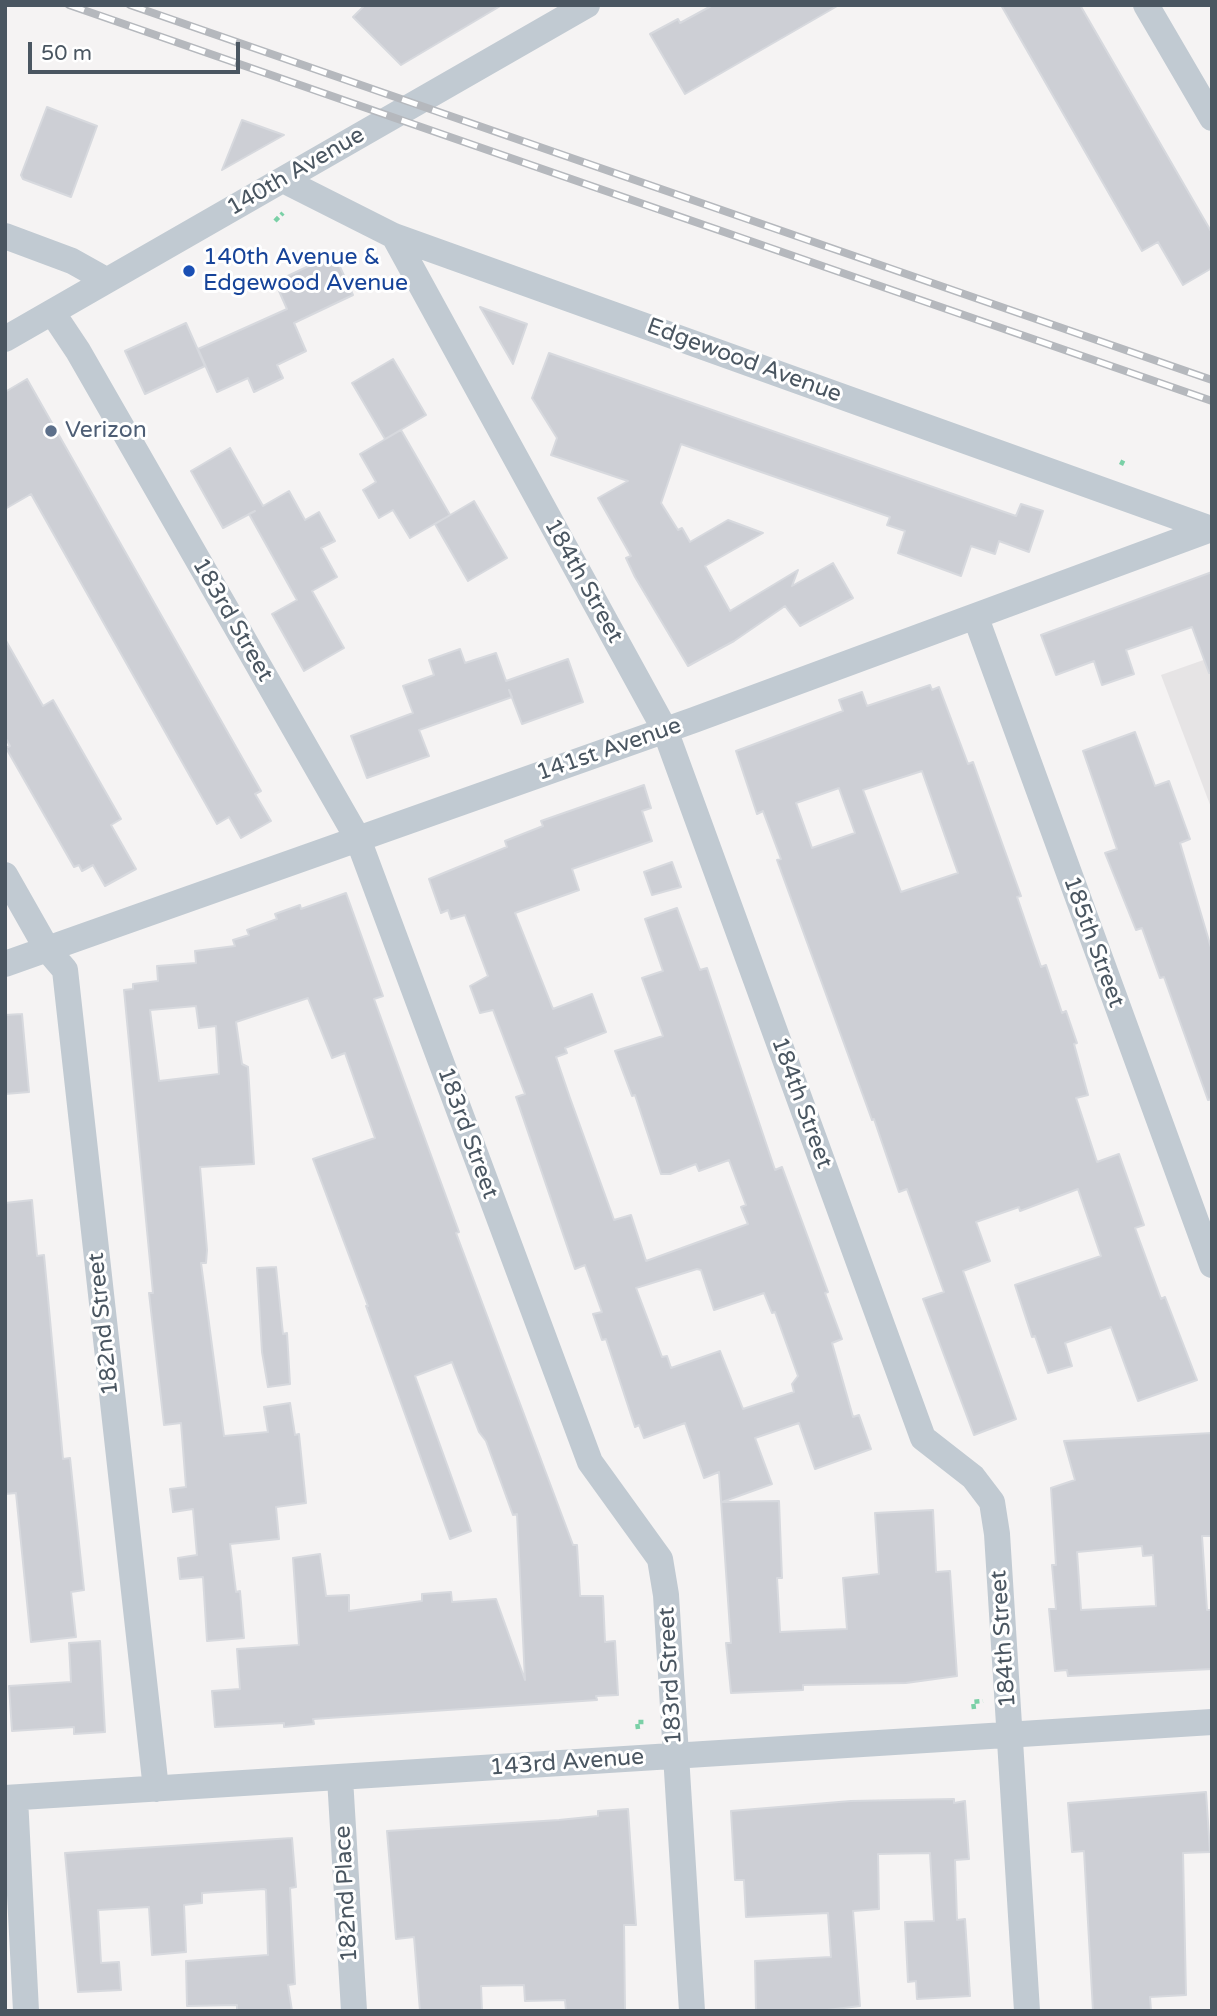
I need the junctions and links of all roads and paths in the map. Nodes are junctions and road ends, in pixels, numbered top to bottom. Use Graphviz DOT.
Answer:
graph roads {
  1 [pos="587,5"];
  2 [pos="1146,5"];
  3 [pos="1212,118"];
  4 [pos="283,180"];
  5 [pos="283,213"];
  6 [pos="275,221"];
  7 [pos="5,236"];
  8 [pos="394,236"];
  9 [pos="106,280"];
  10 [pos="52,312"];
  11 [pos="5,339"];
  12 [pos="1124,459"];
  13 [pos="1121,465"];
  14 [pos="1211,529"];
  15 [pos="976,618"];
  16 [pos="665,730"];
  17 [pos="358,839"];
  18 [pos="5,875"];
  19 [pos="47,948"];
  20 [pos="5,964"];
  21 [pos="1212,1265"];
  22 [pos="984,1700"];
  23 [pos="974,1709"];
  24 [pos="644,1722"];
  25 [pos="1212,1722"];
  26 [pos="638,1729"];
  27 [pos="1010,1735"];
  28 [pos="676,1755"];
  29 [pos="340,1778"];
  30 [pos="156,1789"];
  31 [pos="10,1798"];
  32 [pos="26,2011"];
  33 [pos="354,2011"];
  34 [pos="692,2011"];
  35 [pos="1027,2011"];
  1 -- 4 [label="street, 140th Avenue"];
  2 -- 3 [label="street"];
  4 -- 8 [label="street, Edgewood Avenue"];
  4 -- 9 [label="street, 140th Avenue"];
  5 -- 6 [label="path"];
  7 -- 9 [label="street"];
  8 -- 14 [label="street, Edgewood Avenue"];
  8 -- 16 [label="street, 184th Street"];
  9 -- 10 [label="street, 140th Avenue"];
  10 -- 11 [label="street, 140th Avenue"];
  10 -- 17 [label="street, 183rd Street"];
  12 -- 13 [label="path"];
  14 -- 15 [label="street, 141st Avenue"];
  15 -- 16 [label="street, 141st Avenue"];
  15 -- 21 [label="street, 185th Street"];
  16 -- 17 [label="street, 141st Avenue"];
  16 -- 27 [label="street, 184th Street"];
  17 -- 19 [label="street, 141st Avenue"];
  17 -- 28 [label="street, 183rd Street"];
  18 -- 19 [label="street, 182nd Street"];
  19 -- 20 [label="street, 141st Avenue"];
  19 -- 30 [label="street, 182nd Street"];
  22 -- 23 [label="path"];
  24 -- 26 [label="path"];
  25 -- 27 [label="street, 143rd Avenue"];
  27 -- 28 [label="street, 143rd Avenue"];
  27 -- 35 [label="street, 184th Street"];
  28 -- 29 [label="street, 143rd Avenue"];
  28 -- 34 [label="street, 183rd Street"];
  29 -- 30 [label="street, 143rd Avenue"];
  29 -- 33 [label="street, 182nd Place"];
  30 -- 31 [label="street, 143rd Avenue"];
  31 -- 32 [label="street"];
}
